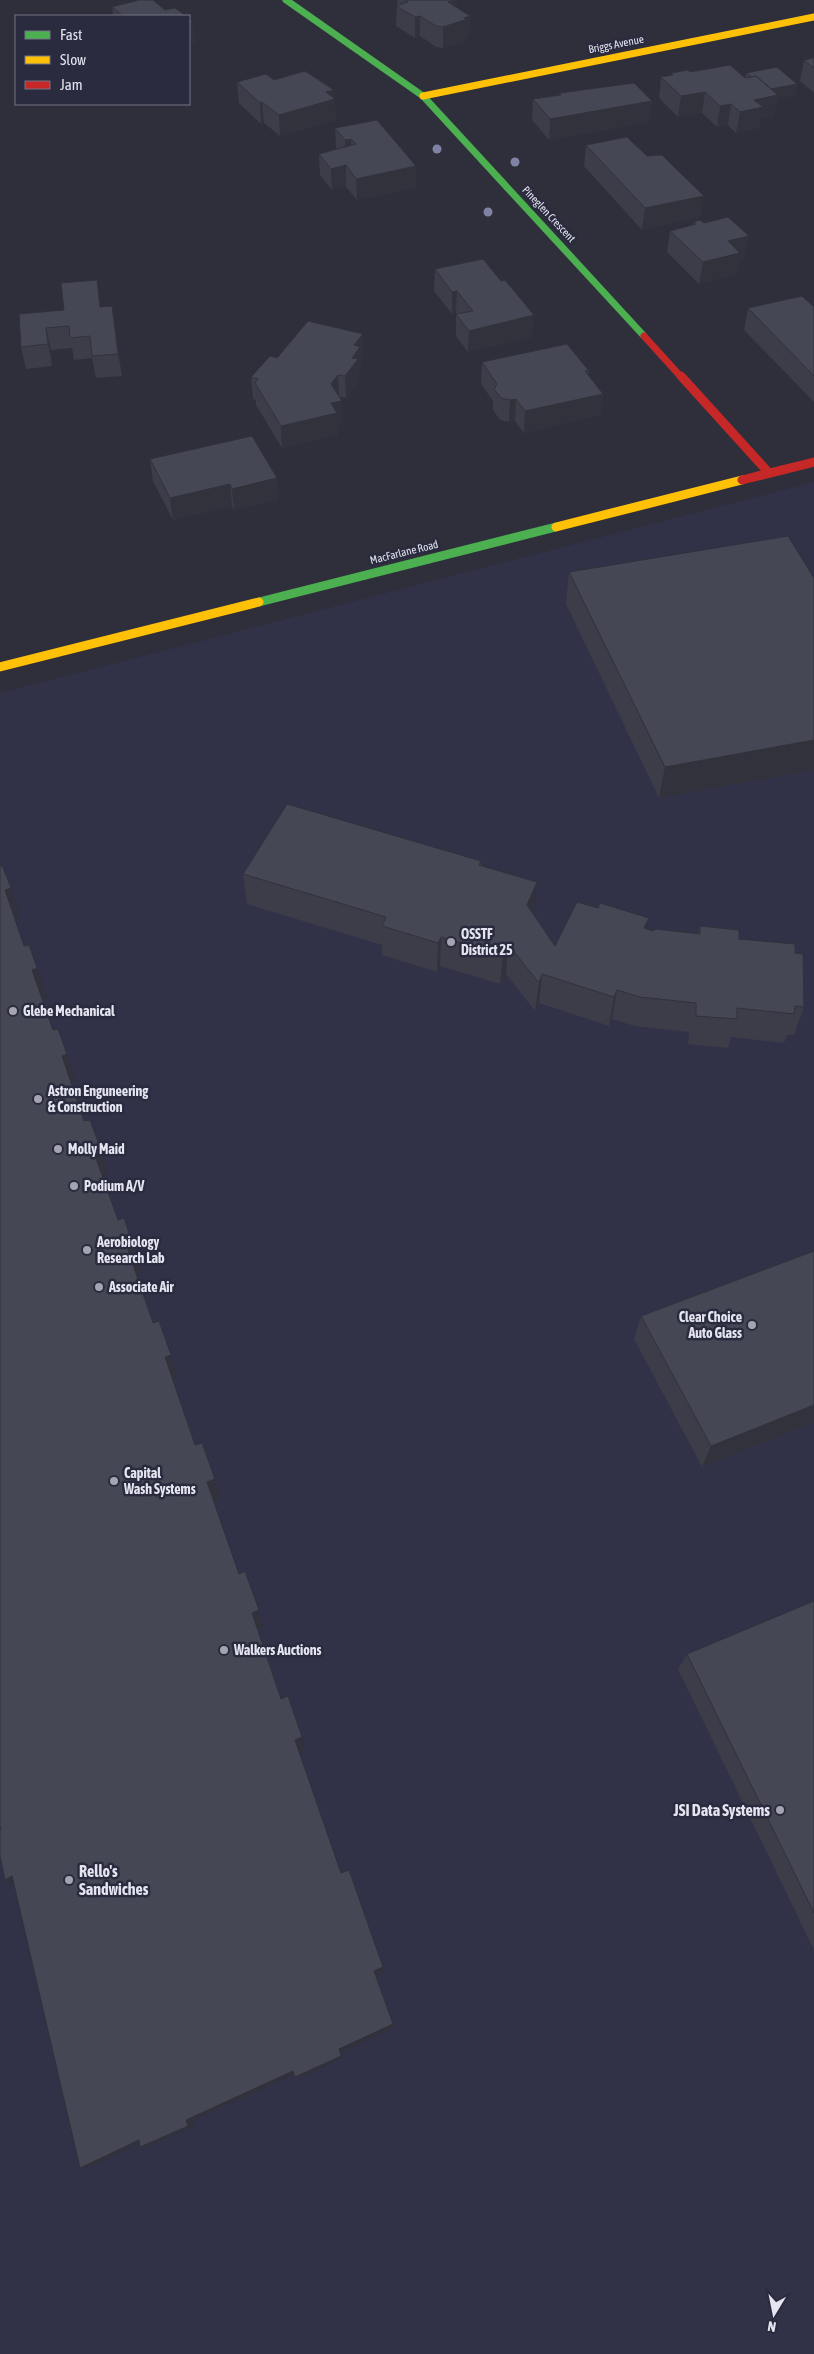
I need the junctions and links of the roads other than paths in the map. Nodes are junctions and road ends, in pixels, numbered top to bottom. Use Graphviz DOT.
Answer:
graph roads {
  1 [pos="286,0"];
  2 [pos="814,17"];
  3 [pos="423,96"];
  4 [pos="814,462"];
  5 [pos="769,473"];
  6 [pos="0,667"];
  1 -- 3 [label="street, Pineglen Crescent"];
  2 -- 3 [label="street, Briggs Avenue"];
  3 -- 5 [label="street, Pineglen Crescent"];
  4 -- 5 [label="street, MacFarlane Road"];
  5 -- 6 [label="street, MacFarlane Road"];
}
